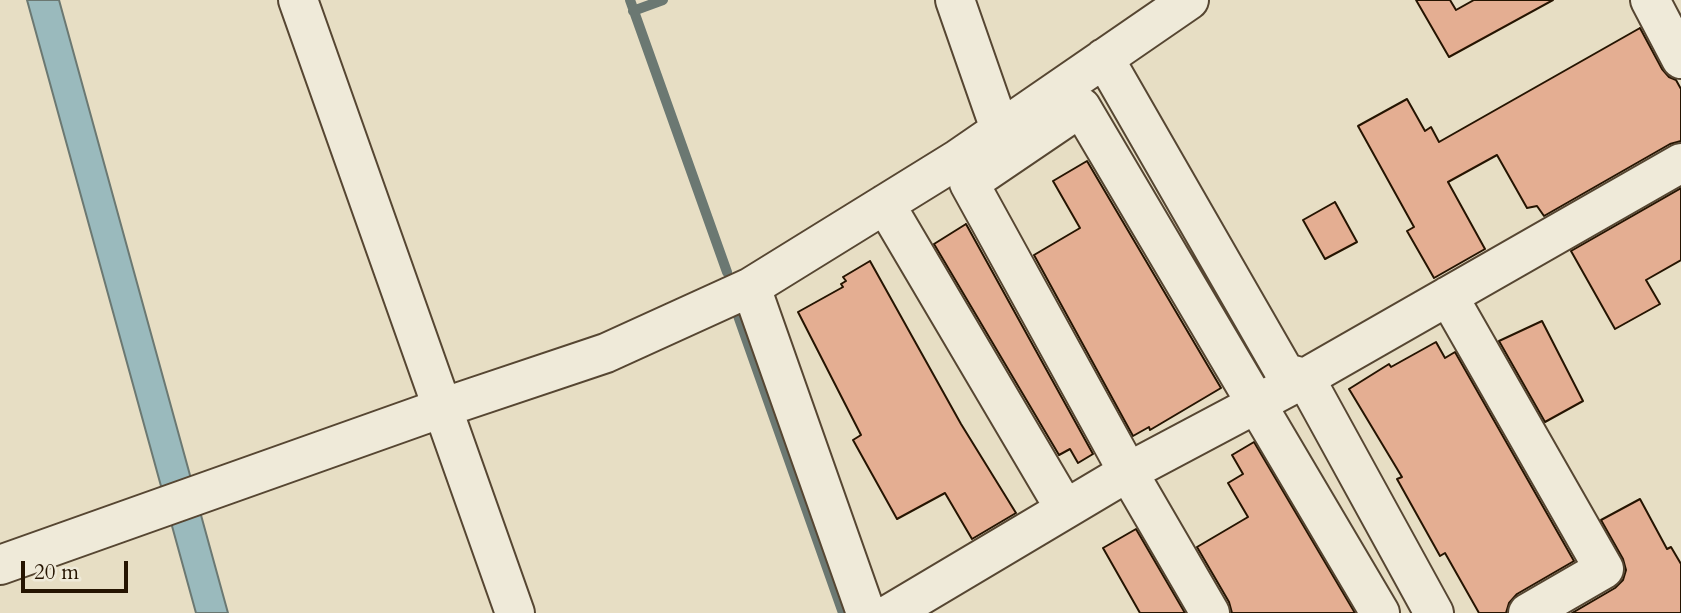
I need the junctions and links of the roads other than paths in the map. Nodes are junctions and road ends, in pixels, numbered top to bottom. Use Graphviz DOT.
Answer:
graph roads {
  1 [pos="298,0"];
  2 [pos="955,0"];
  3 [pos="1189,0"];
  4 [pos="1650,0"];
  5 [pos="1104,58"];
  6 [pos="1681,59"];
  7 [pos="1000,129"];
  8 [pos="1681,163"];
  9 [pos="886,204"];
  10 [pos="751,287"];
  11 [pos="1448,296"];
  12 [pos="1305,378"];
  13 [pos="1256,403"];
  14 [pos="442,408"];
  15 [pos="1128,472"];
  16 [pos="1065,509"];
  17 [pos="0,565"];
  18 [pos="515,613"];
  19 [pos="866,613"];
  20 [pos="891,613"];
  21 [pos="1210,613"];
  22 [pos="1380,613"];
  23 [pos="1434,613"];
  24 [pos="1528,613"];
  1 -- 14 [label="street"];
  2 -- 7 [label="street"];
  3 -- 5 [label="street"];
  4 -- 6 [label="street"];
  5 -- 7 [label="street"];
  5 -- 12 [label="street"];
  7 -- 9 [label="street"];
  8 -- 11 [label="street"];
  9 -- 10 [label="street"];
  9 -- 16 [label="street"];
  10 -- 14 [label="street"];
  10 -- 19 [label="street"];
  11 -- 12 [label="street"];
  11 -- 24 [label="street"];
  12 -- 13 [label="street"];
  12 -- 23 [label="street"];
  13 -- 15 [label="street"];
  13 -- 15 [label="street"];
  13 -- 22 [label="street"];
  14 -- 17 [label="street"];
  14 -- 18 [label="street"];
  15 -- 16 [label="street"];
  15 -- 21 [label="street"];
  16 -- 20 [label="street"];
}
